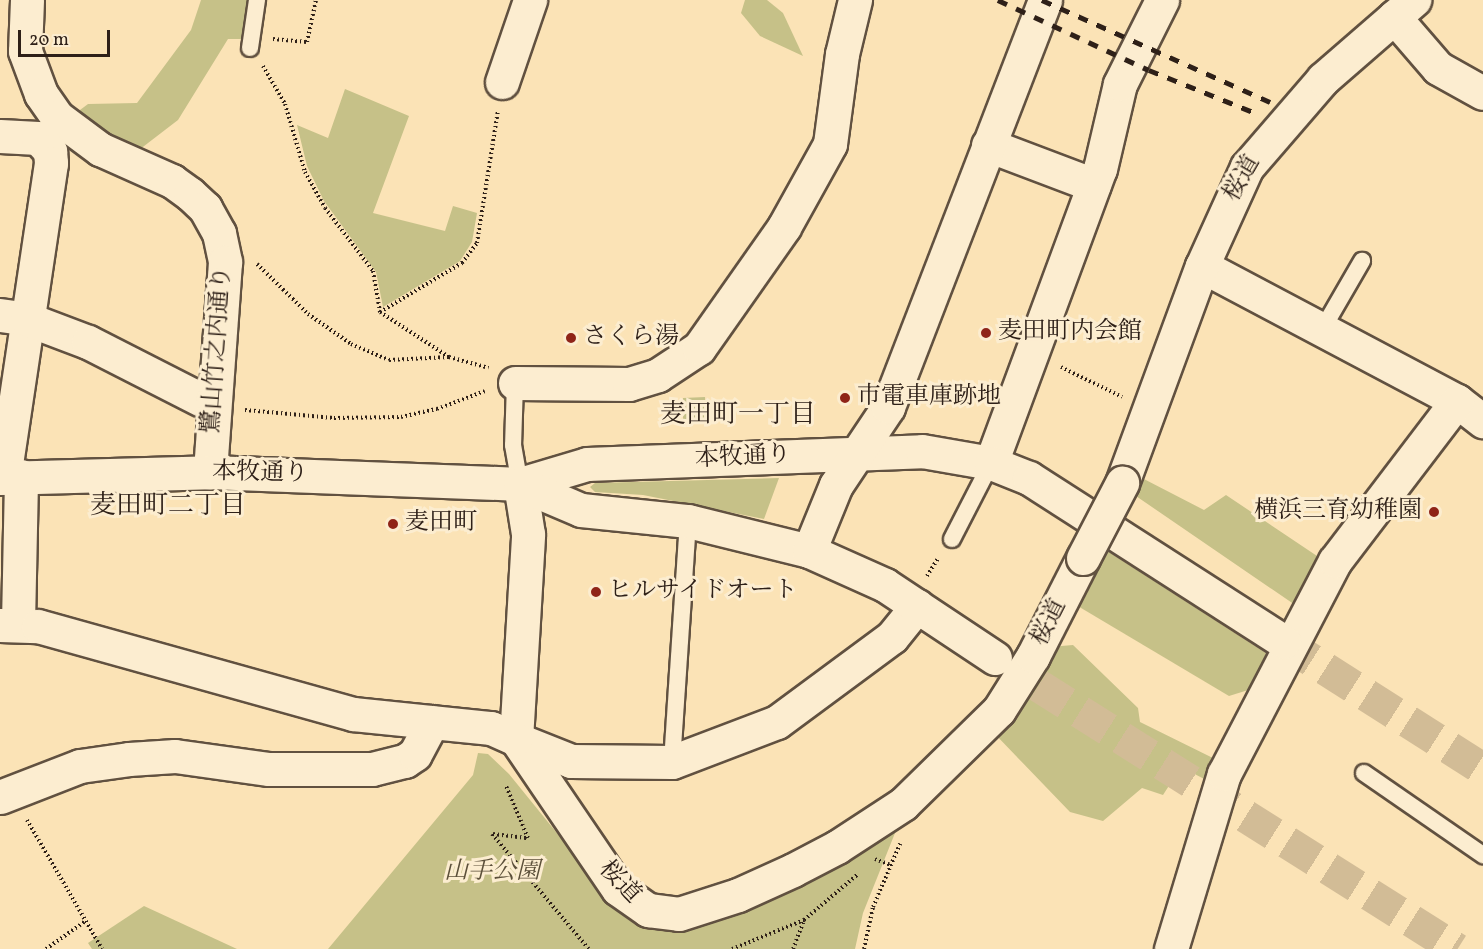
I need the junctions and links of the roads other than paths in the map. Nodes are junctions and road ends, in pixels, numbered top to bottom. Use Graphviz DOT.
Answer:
graph roads {
  1 [pos="27,0"];
  2 [pos="257,0"];
  3 [pos="530,0"];
  4 [pos="855,0"];
  5 [pos="1045,0"];
  6 [pos="1162,0"];
  7 [pos="1404,9"];
  8 [pos="250,42"];
  9 [pos="502,82"];
  10 [pos="1483,93"];
  11 [pos="0,136"];
  12 [pos="988,145"];
  13 [pos="1094,185"];
  14 [pos="1362,261"];
  15 [pos="1202,266"];
  16 [pos="14,317"];
  17 [pos="1322,330"];
  18 [pos="515,383"];
  19 [pos="206,401"];
  20 [pos="1457,401"];
  21 [pos="1483,421"];
  22 [pos="861,452"];
  23 [pos="991,463"];
  24 [pos="210,472"];
  25 [pos="8,477"];
  26 [pos="520,484"];
  27 [pos="688,521"];
  28 [pos="952,539"];
  29 [pos="809,551"];
  30 [pos="927,594"];
  31 [pos="9,624"];
  32 [pos="1284,642"];
  33 [pos="995,658"];
  34 [pos="432,722"];
  35 [pos="516,739"];
  36 [pos="672,762"];
  37 [pos="1364,773"];
  38 [pos="6,794"];
  39 [pos="1483,855"];
  40 [pos="1171,949"];
  1 -- 19 [label="street, 鷺山竹之内通り"];
  2 -- 8 [label="lane"];
  3 -- 9 [label="street"];
  4 -- 18 [label="street"];
  5 -- 12 [label="street"];
  6 -- 13 [label="street"];
  7 -- 10 [label="street"];
  7 -- 15 [label="street, 桜道"];
  11 -- 16 [label="street"];
  12 -- 13 [label="street"];
  12 -- 22 [label="street"];
  13 -- 23 [label="street"];
  14 -- 17 [label="lane"];
  15 -- 17 [label="street"];
  15 -- 35 [label="street, 桜道, bridge"];
  16 -- 19 [label="street"];
  16 -- 25 [label="street"];
  17 -- 20 [label="street"];
  18 -- 26 [label="lane"];
  19 -- 24 [label="street, 鷺山竹之内通り"];
  20 -- 21 [label="street"];
  20 -- 40 [label="street"];
  22 -- 23 [label="street, 本牧通り"];
  22 -- 26 [label="street, 本牧通り"];
  22 -- 29 [label="street"];
  23 -- 28 [label="lane"];
  23 -- 32 [label="street, 本牧通り"];
  24 -- 25 [label="street, 本牧通り"];
  24 -- 26 [label="street, 本牧通り"];
  25 -- 31 [label="street"];
  26 -- 27 [label="street, 本牧通り"];
  26 -- 35 [label="street"];
  27 -- 29 [label="street, 本牧通り"];
  27 -- 36 [label="lane"];
  29 -- 30 [label="street, 本牧通り"];
  30 -- 33 [label="street, 本牧通り"];
  30 -- 36 [label="street"];
  31 -- 34 [label="street"];
  34 -- 35 [label="street"];
  34 -- 38 [label="street"];
  35 -- 36 [label="street"];
  37 -- 39 [label="lane"];
}
